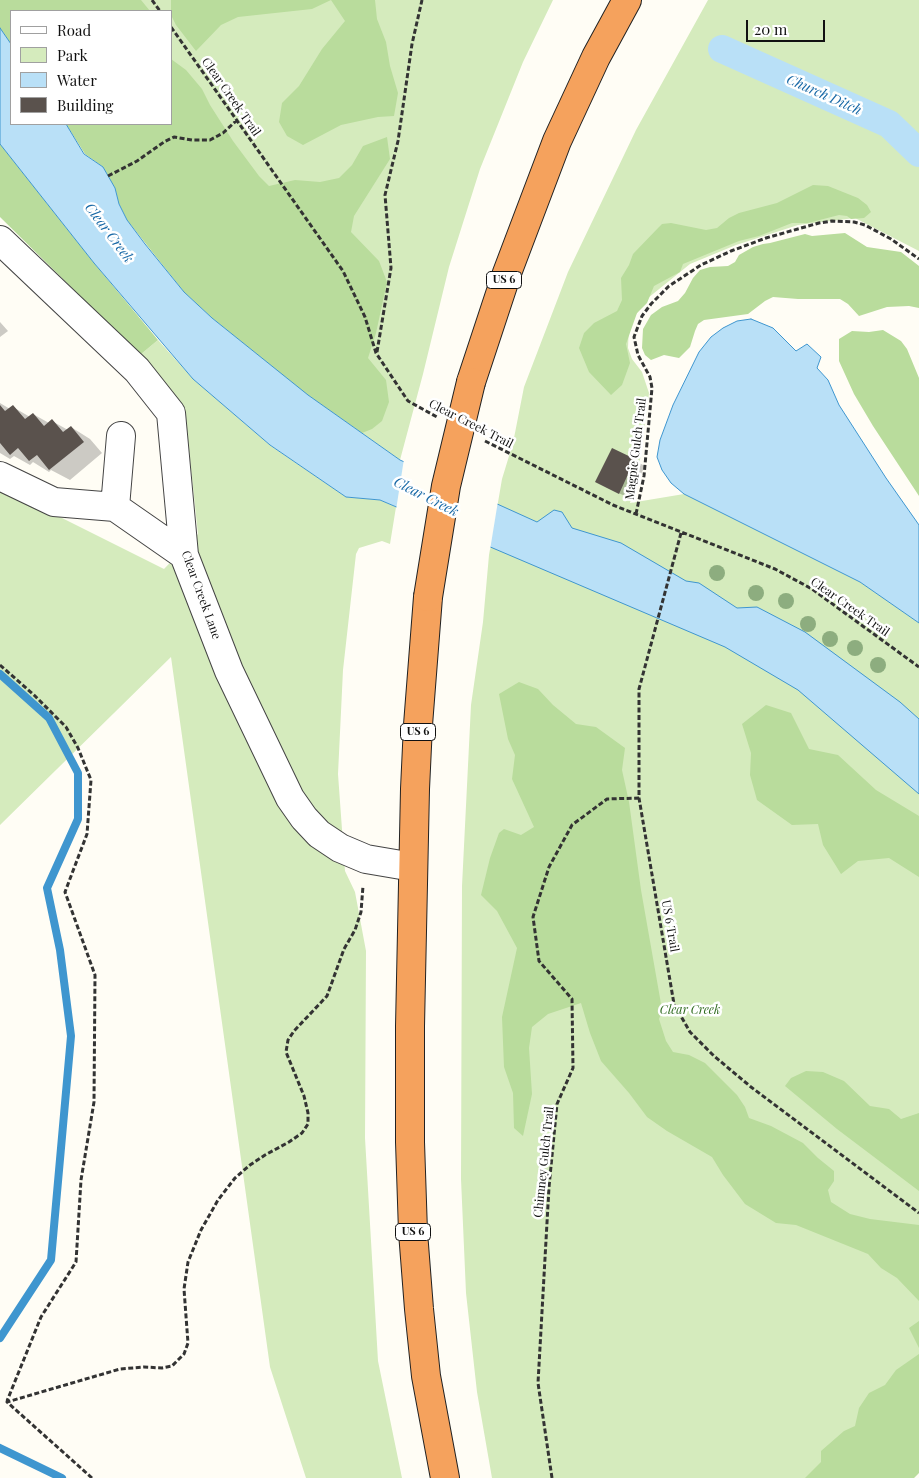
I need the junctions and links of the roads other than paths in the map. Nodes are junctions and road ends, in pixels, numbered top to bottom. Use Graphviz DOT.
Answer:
graph roads {
  1 [pos="628,0"];
  2 [pos="0,240"];
  3 [pos="121,436"];
  4 [pos="0,476"];
  5 [pos="115,507"];
  6 [pos="184,555"];
  7 [pos="413,867"];
  8 [pos="445,1478"];
  1 -- 7 [label="highway, US 6, bridge"];
  2 -- 6 [label="street, Clear Creek Lane"];
  3 -- 5 [label="street"];
  4 -- 5 [label="street"];
  5 -- 6 [label="street"];
  6 -- 7 [label="street, Clear Creek Lane"];
  7 -- 8 [label="highway, US 6"];
}
